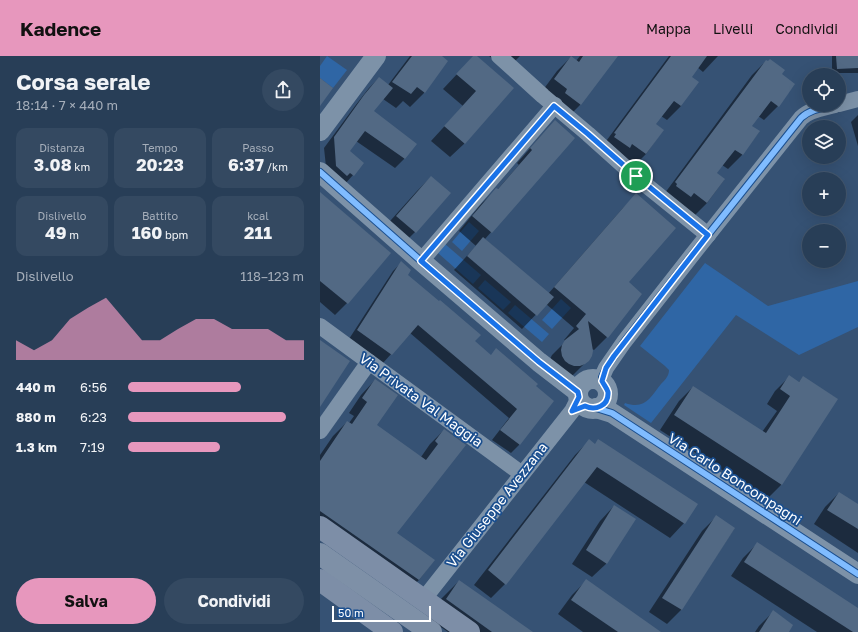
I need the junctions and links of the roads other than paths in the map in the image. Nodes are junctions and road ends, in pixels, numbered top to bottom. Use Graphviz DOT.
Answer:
graph roads {
  1 [pos="376,56"];
  2 [pos="499,56"];
  3 [pos="858,99"];
  4 [pos="846,102"];
  5 [pos="554,106"];
  6 [pos="808,112"];
  7 [pos="320,131"];
  8 [pos="320,172"];
  9 [pos="708,235"];
  10 [pos="421,261"];
  11 [pos="320,326"];
  12 [pos="369,362"];
  13 [pos="601,377"];
  14 [pos="582,403"];
  15 [pos="320,431"];
  16 [pos="522,474"];
  17 [pos="320,527"];
  18 [pos="320,554"];
  19 [pos="858,574"];
  20 [pos="320,580"];
  21 [pos="423,600"];
  22 [pos="392,632"];
  23 [pos="431,632"];
  24 [pos="468,632"];
  1 -- 7 [label="street"];
  2 -- 5 [label="street"];
  3 -- 4 [label="street"];
  5 -- 9 [label="street"];
  5 -- 10 [label="street"];
  6 -- 9 [label="street, Via Giuseppe Avezzana"];
  8 -- 10 [label="street, Via Carlo Boncompagni"];
  9 -- 13 [label="street, Via Giuseppe Avezzana"];
  10 -- 14 [label="street, Via Carlo Boncompagni"];
  11 -- 12 [label="street, Via Privata Val Maggia"];
  12 -- 15 [label="street"];
  12 -- 16 [label="street, Via Privata Val Maggia"];
  13 -- 14 [label="street, Via Giuseppe Avezzana"];
  13 -- 14 [label="street, Via Giuseppe Avezzana"];
  14 -- 16 [label="street, Via Giuseppe Avezzana"];
  14 -- 19 [label="street, Via Carlo Boncompagni"];
  16 -- 21 [label="street, Via Giuseppe Avezzana"];
  17 -- 21 [label="main road"];
  18 -- 23 [label="highway"];
  20 -- 22 [label="main road"];
  21 -- 24 [label="main road"];
}
